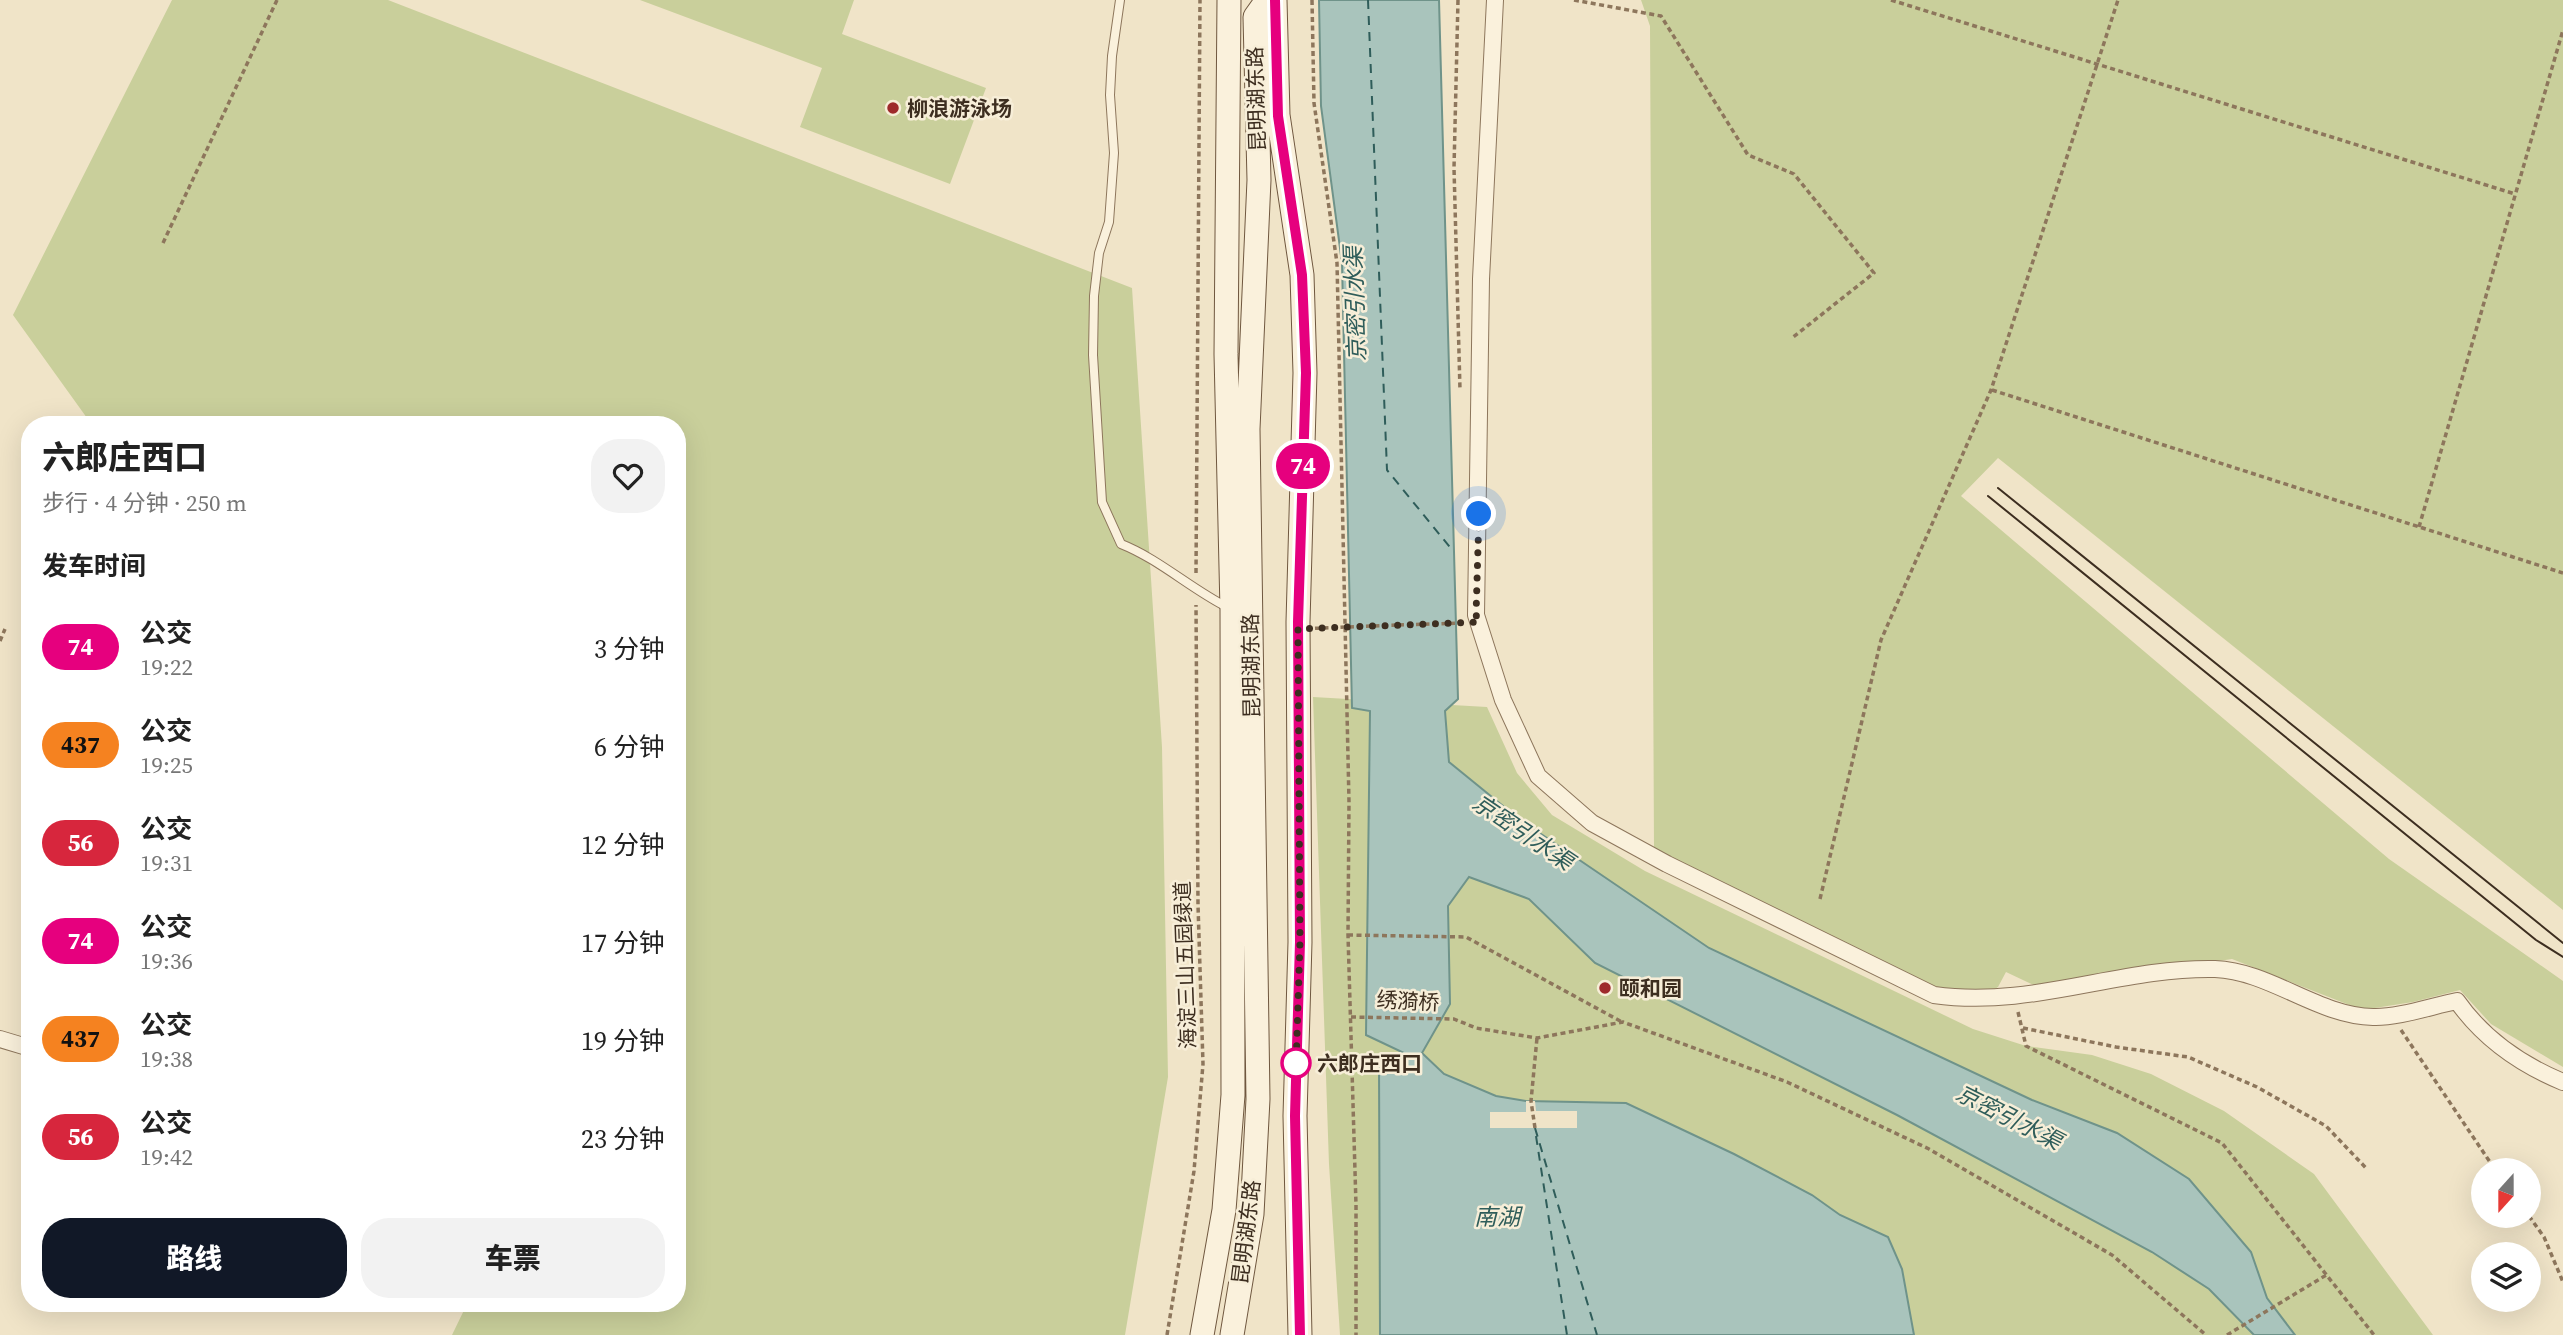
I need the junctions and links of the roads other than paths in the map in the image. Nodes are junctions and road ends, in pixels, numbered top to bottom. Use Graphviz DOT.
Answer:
graph roads {
  1 [pos="1121,0"];
  2 [pos="1229,0"];
  3 [pos="1267,0"];
  4 [pos="1275,0"];
  5 [pos="1495,0"];
  6 [pos="1232,610"];
  7 [pos="0,1038"];
  8 [pos="21,1045"];
  9 [pos="2563,1082"];
  10 [pos="1202,1335"];
  11 [pos="1232,1335"];
  12 [pos="1300,1335"];
  1 -- 6 [label="lane"];
  2 -- 6 [label="main road, 昆明湖东路"];
  3 -- 11 [label="main road, 昆明湖东路"];
  4 -- 12 [label="main road"];
  5 -- 9 [label="street"];
  6 -- 10 [label="main road, 昆明湖东路"];
  7 -- 8 [label="street"];
}
